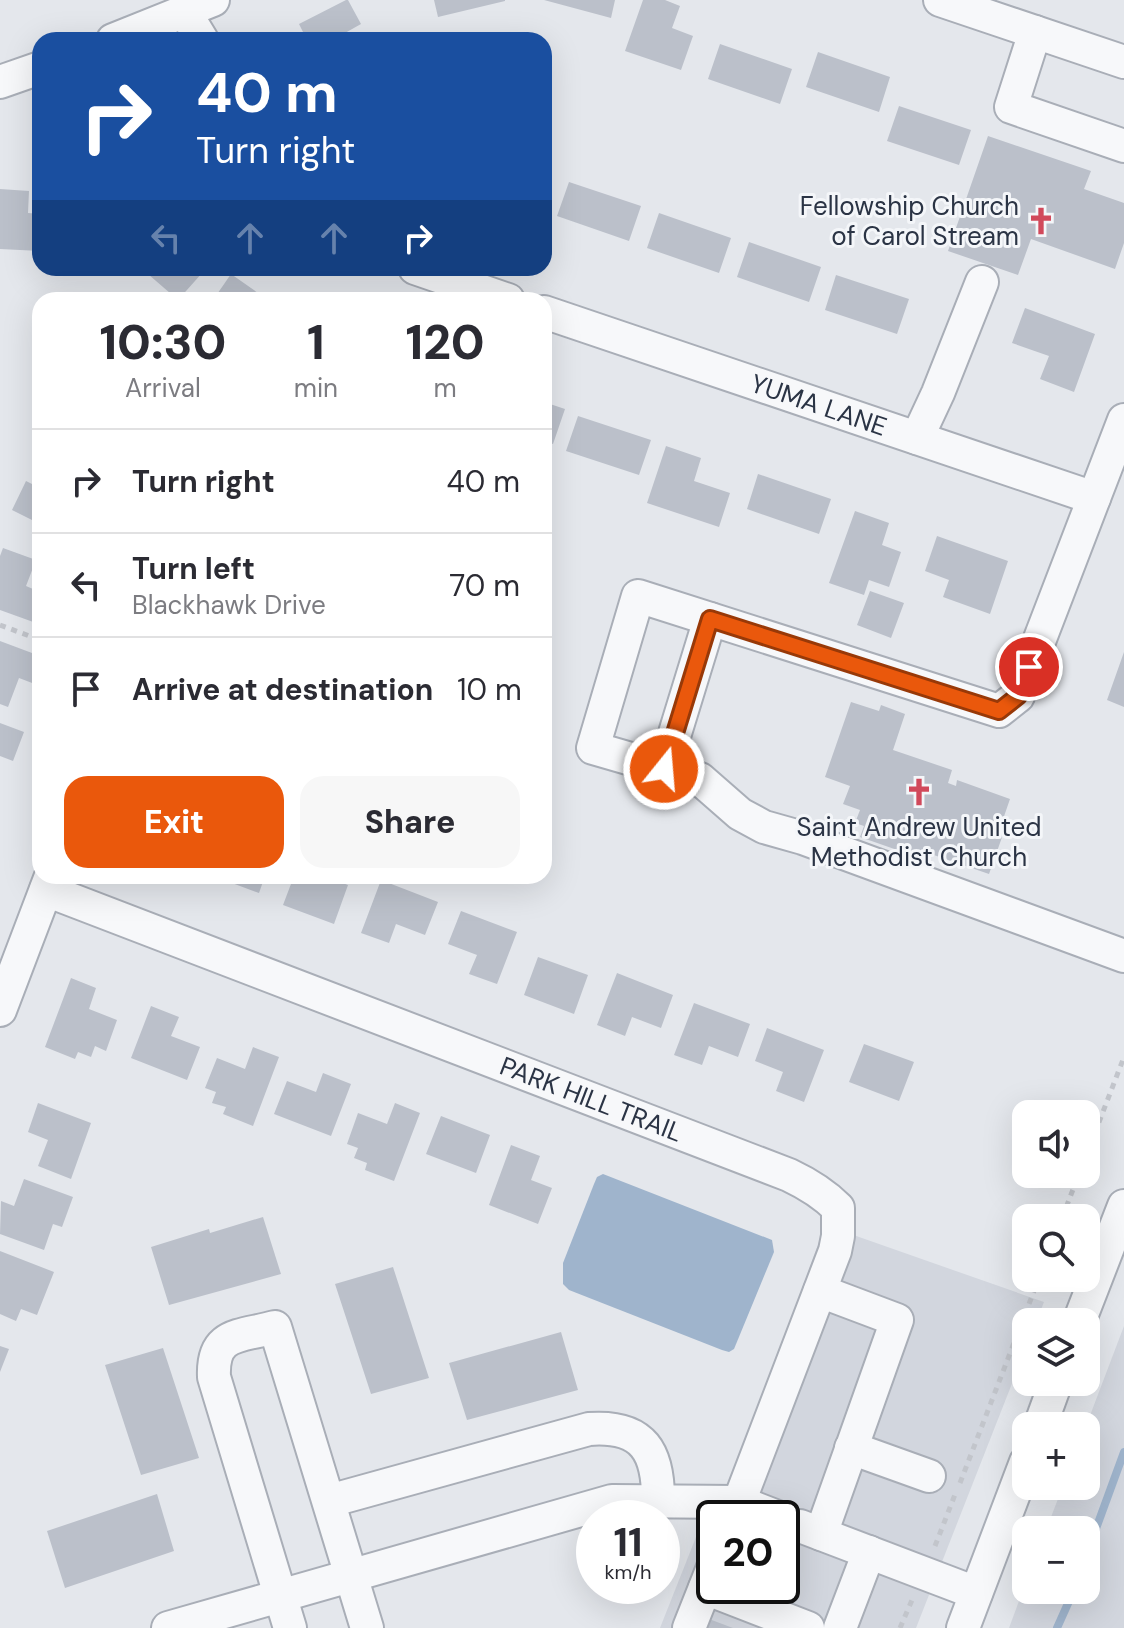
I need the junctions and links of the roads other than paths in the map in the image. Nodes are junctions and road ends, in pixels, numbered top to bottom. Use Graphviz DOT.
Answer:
graph roads {
  1 [pos="940,0"];
  2 [pos="199,6"];
  3 [pos="133,32"];
  4 [pos="201,32"];
  5 [pos="1035,32"];
  6 [pos="1124,62"];
  7 [pos="32,71"];
  8 [pos="0,82"];
  9 [pos="1124,146"];
  10 [pos="438,276"];
  11 [pos="982,282"];
  12 [pos="485,292"];
  13 [pos="552,315"];
  14 [pos="1124,420"];
  15 [pos="917,438"];
  16 [pos="1094,498"];
  17 [pos="710,619"];
  18 [pos="664,769"];
  19 [pos="48,884"];
  20 [pos="51,884"];
  21 [pos="1124,956"];
  22 [pos="0,1010"];
  23 [pos="1124,1206"];
  24 [pos="820,1291"];
  25 [pos="1084,1308"];
  26 [pos="851,1448"];
  27 [pos="929,1476"];
  28 [pos="1012,1499"];
  29 [pos="658,1500"];
  30 [pos="740,1500"];
  31 [pos="329,1501"];
  32 [pos="576,1511"];
  33 [pos="800,1526"];
  34 [pos="821,1534"];
  35 [pos="869,1552"];
  36 [pos="352,1575"];
  37 [pos="976,1593"];
  38 [pos="280,1595"];
  39 [pos="699,1604"];
  40 [pos="763,1604"];
  41 [pos="168,1628"];
  42 [pos="290,1628"];
  43 [pos="367,1628"];
  44 [pos="689,1628"];
  45 [pos="808,1628"];
  46 [pos="840,1628"];
  47 [pos="963,1628"];
  1 -- 5 [label="street"];
  2 -- 3 [label="street"];
  2 -- 4 [label="street"];
  5 -- 6 [label="street"];
  5 -- 9 [label="street"];
  7 -- 8 [label="street"];
  10 -- 12 [label="street"];
  11 -- 15 [label="street"];
  13 -- 15 [label="street, YUMA LANE"];
  14 -- 16 [label="street"];
  15 -- 16 [label="street, YUMA LANE"];
  16 -- 17 [label="street"];
  17 -- 18 [label="street"];
  17 -- 18 [label="street"];
  18 -- 21 [label="street"];
  19 -- 22 [label="street"];
  20 -- 24 [label="street, PARK HILL TRAIL"];
  23 -- 25 [label="street"];
  24 -- 26 [label="street"];
  24 -- 30 [label="street, PARK HILL TRAIL"];
  26 -- 27 [label="street"];
  26 -- 34 [label="street"];
  28 -- 37 [label="street"];
  29 -- 31 [label="street"];
  31 -- 36 [label="street"];
  31 -- 38 [label="street"];
  32 -- 36 [label="street"];
  33 -- 34 [label="street"];
  34 -- 35 [label="street"];
  35 -- 37 [label="street"];
  35 -- 46 [label="street"];
  36 -- 38 [label="street"];
  36 -- 43 [label="street"];
  37 -- 47 [label="street"];
  38 -- 41 [label="street"];
  38 -- 42 [label="street"];
  39 -- 44 [label="street"];
  40 -- 45 [label="street"];
}
